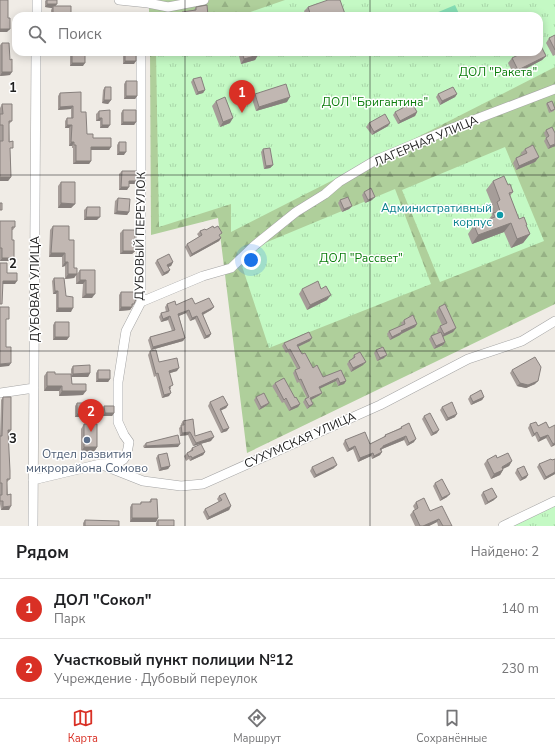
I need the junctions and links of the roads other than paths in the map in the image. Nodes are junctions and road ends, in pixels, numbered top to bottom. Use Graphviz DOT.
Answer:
graph roads {
  1 [pos="37,0"];
  2 [pos="119,0"];
  3 [pos="204,0"];
  4 [pos="37,12"];
  5 [pos="168,12"];
  6 [pos="36,56"];
  7 [pos="141,56"];
  8 [pos="555,90"];
  9 [pos="141,302"];
  10 [pos="555,321"];
  11 [pos="34,388"];
  12 [pos="0,393"];
  13 [pos="100,464"];
  14 [pos="33,480"];
  15 [pos="555,501"];
  16 [pos="33,526"];
  17 [pos="503,526"];
  1 -- 4 [label="street"];
  2 -- 5 [label="street"];
  3 -- 5 [label="street"];
  6 -- 11 [label="street, ДУБОВАЯ УЛИЦА"];
  7 -- 9 [label="street, ДУБОВЫЙ ПЕРЕУЛОК"];
  8 -- 9 [label="street, ЛАГЕРНАЯ УЛИЦА"];
  9 -- 13 [label="street, ДУБОВЫЙ ПЕРЕУЛОК"];
  10 -- 13 [label="street, СУХУМСКАЯ УЛИЦА"];
  11 -- 12 [label="street"];
  11 -- 14 [label="street, ДУБОВАЯ УЛИЦА"];
  13 -- 14 [label="street"];
  14 -- 16 [label="street, ДУБОВАЯ УЛИЦА"];
  15 -- 17 [label="street"];
}
